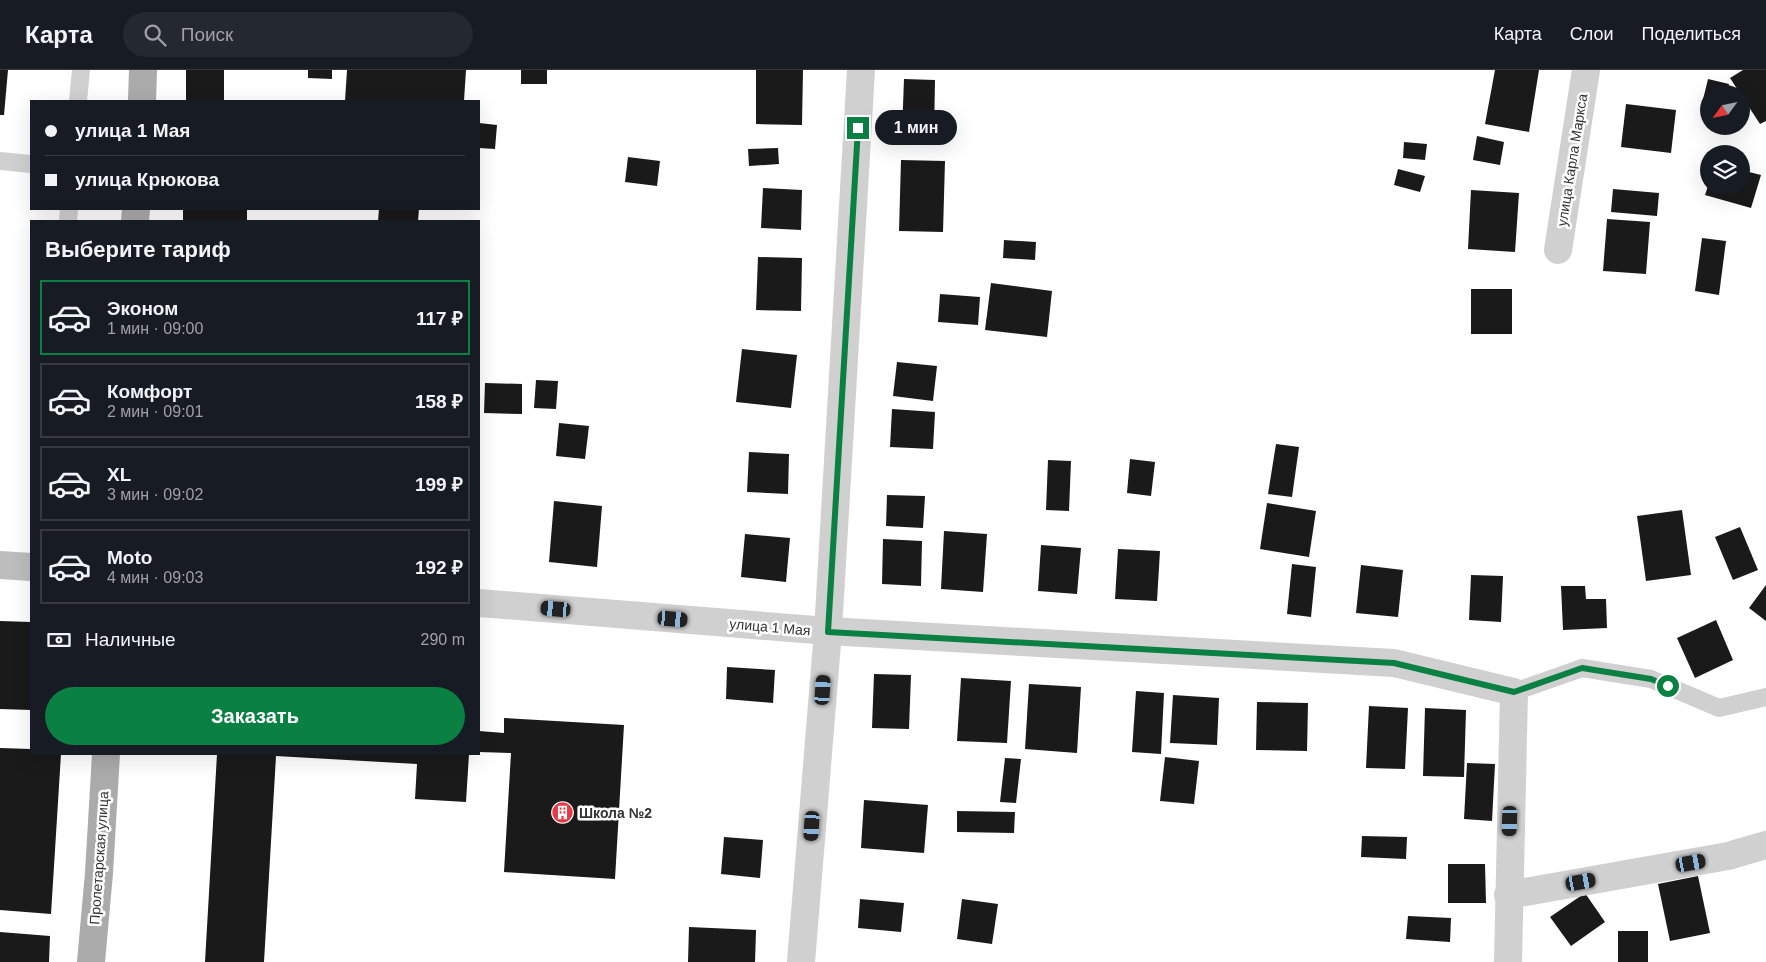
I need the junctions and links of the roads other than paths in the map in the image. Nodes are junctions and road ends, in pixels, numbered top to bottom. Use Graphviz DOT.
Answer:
graph roads {
  1 [pos="81,70"];
  2 [pos="143,70"];
  3 [pos="861,70"];
  4 [pos="1586,70"];
  5 [pos="78,100"];
  6 [pos="142,100"];
  7 [pos="0,161"];
  8 [pos="30,164"];
  9 [pos="1558,250"];
  10 [pos="0,565"];
  11 [pos="30,566"];
  12 [pos="480,603"];
  13 [pos="828,632"];
  14 [pos="1514,692"];
  15 [pos="1766,697"];
  16 [pos="106,755"];
  17 [pos="1766,845"];
  18 [pos="1508,895"];
  19 [pos="91,962"];
  20 [pos="802,962"];
  21 [pos="1508,962"];
  1 -- 5 [label="lane"];
  2 -- 6 [label="main road"];
  3 -- 13 [label="street"];
  4 -- 9 [label="street, улица Карла Маркса"];
  7 -- 8 [label="lane"];
  10 -- 11 [label="main road"];
  12 -- 13 [label="street, улица 1 Мая"];
  13 -- 14 [label="street, улица 1 Мая"];
  13 -- 20 [label="street"];
  14 -- 15 [label="lane"];
  14 -- 18 [label="street"];
  16 -- 19 [label="main road, Пролетарская улица"];
  17 -- 18 [label="street"];
  18 -- 21 [label="street"];
}
